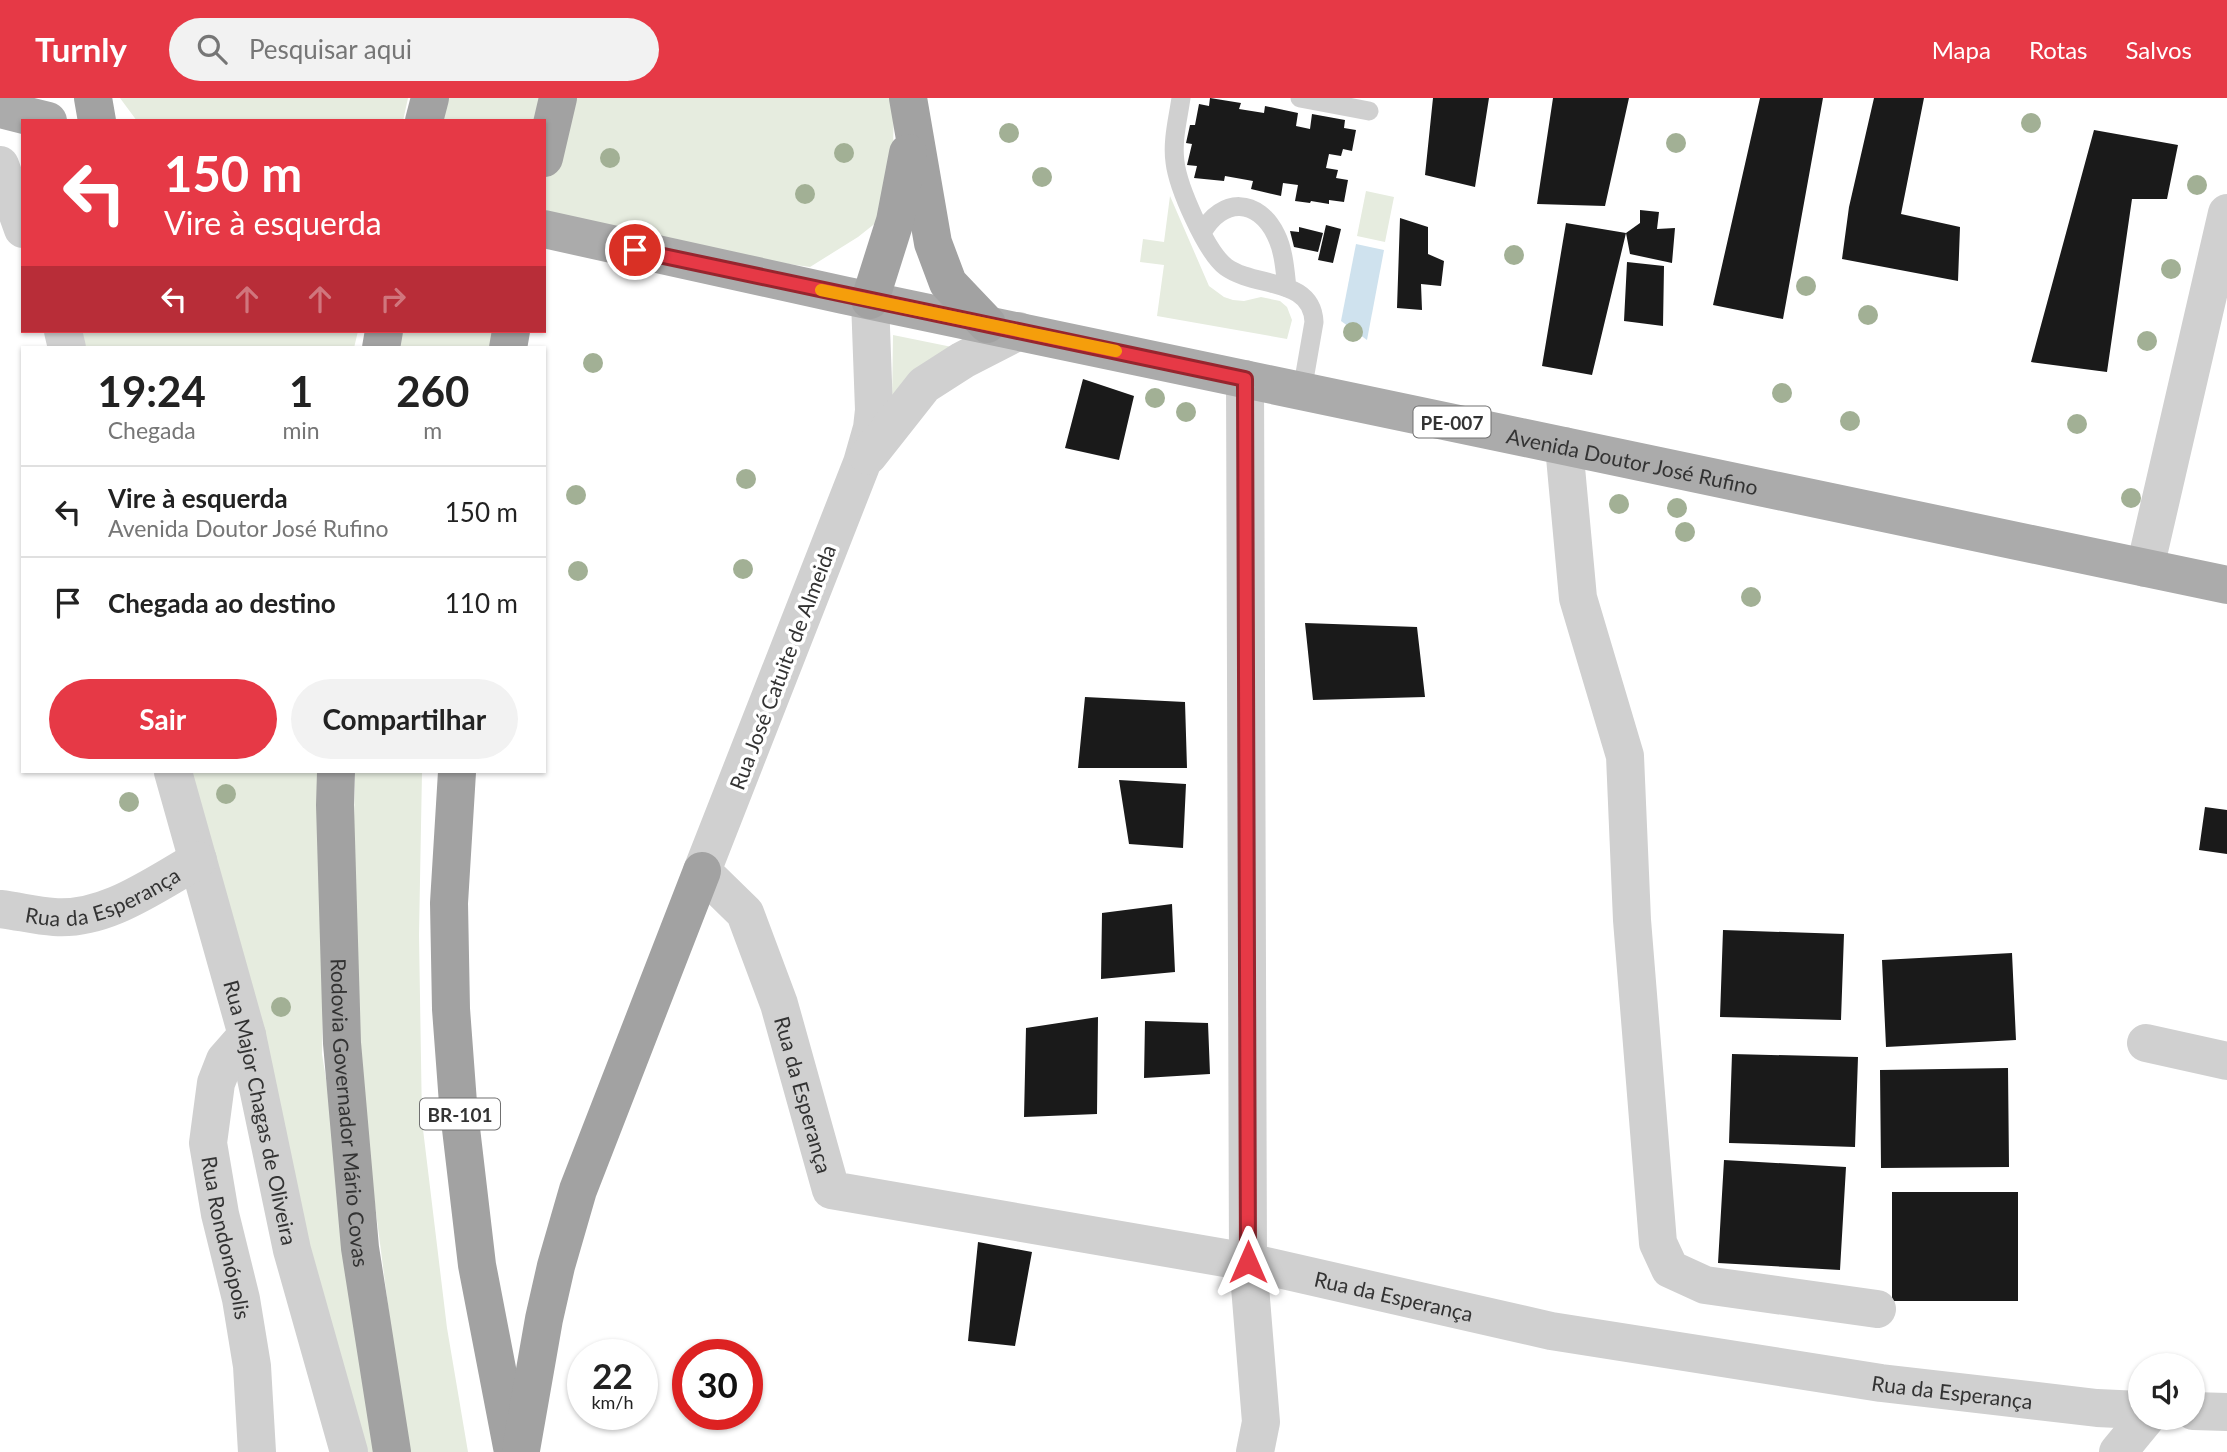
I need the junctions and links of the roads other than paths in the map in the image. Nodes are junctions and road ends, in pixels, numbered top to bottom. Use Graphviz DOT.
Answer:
graph roads {
  1 [pos="93,98"];
  2 [pos="430,98"];
  3 [pos="558,98"];
  4 [pos="1181,98"];
  5 [pos="1300,98"];
  6 [pos="0,109"];
  7 [pos="1369,111"];
  8 [pos="910,114"];
  9 [pos="40,119"];
  10 [pos="97,119"];
  11 [pos="425,119"];
  12 [pos="546,149"];
  13 [pos="0,165"];
  14 [pos="2227,213"];
  15 [pos="21,223"];
  16 [pos="546,229"];
  17 [pos="1202,233"];
  18 [pos="1287,288"];
  19 [pos="870,300"];
  20 [pos="1003,328"];
  21 [pos="1245,379"];
  22 [pos="1302,391"];
  23 [pos="1564,446"];
  24 [pos="862,463"];
  25 [pos="2144,568"];
  26 [pos="2227,585"];
  27 [pos="173,773"];
  28 [pos="336,773"];
  29 [pos="457,773"];
  30 [pos="198,860"];
  31 [pos="702,871"];
  32 [pos="0,909"];
  33 [pos="247,1035"];
  34 [pos="2146,1043"];
  35 [pos="2227,1061"];
  36 [pos="1248,1262"];
  37 [pos="1877,1309"];
  38 [pos="2128,1409"];
  39 [pos="2205,1411"];
  40 [pos="2227,1412"];
  41 [pos="2136,1430"];
  42 [pos="257,1452"];
  43 [pos="349,1452"];
  44 [pos="392,1452"];
  45 [pos="513,1452"];
  46 [pos="520,1452"];
  47 [pos="1255,1452"];
  48 [pos="2118,1452"];
  1 -- 10 [label="highway"];
  2 -- 11 [label="highway"];
  3 -- 12 [label="highway"];
  4 -- 17 [label="lane"];
  5 -- 7 [label="lane"];
  6 -- 9 [label="main road"];
  8 -- 19 [label="highway"];
  8 -- 20 [label="highway"];
  13 -- 15 [label="street"];
  14 -- 25 [label="street"];
  16 -- 19 [label="main road, Avenida Doutor José Rufino / PE-007"];
  17 -- 18 [label="lane"];
  17 -- 18 [label="lane"];
  18 -- 22 [label="lane"];
  19 -- 20 [label="main road, Avenida Doutor José Rufino / PE-007"];
  19 -- 24 [label="street, Rua José Catuite de Almeida"];
  20 -- 21 [label="main road, Avenida Doutor José Rufino / PE-007"];
  20 -- 24 [label="street, Rua José Catuite de Almeida"];
  21 -- 22 [label="main road, Avenida Doutor José Rufino / PE-007"];
  21 -- 36 [label="street"];
  22 -- 23 [label="main road, Avenida Doutor José Rufino / PE-007"];
  23 -- 25 [label="main road, Avenida Doutor José Rufino / PE-007"];
  23 -- 37 [label="street"];
  24 -- 31 [label="street, Rua José Catuite de Almeida"];
  25 -- 26 [label="main road, Avenida Doutor José Rufino / PE-007"];
  27 -- 30 [label="street, Rua Major Chagas de Oliveira"];
  28 -- 44 [label="highway, Rodovia Governador Mário Covas"];
  29 -- 45 [label="highway, BR-101"];
  30 -- 32 [label="street, Rua da Esperança"];
  30 -- 33 [label="street, Rua Major Chagas de Oliveira"];
  31 -- 36 [label="street, Rua da Esperança"];
  31 -- 46 [label="highway"];
  33 -- 42 [label="street, Rua Rondonópolis"];
  33 -- 43 [label="street, Rua Major Chagas de Oliveira"];
  34 -- 35 [label="street"];
  36 -- 38 [label="street, Rua da Esperança"];
  36 -- 47 [label="street"];
  39 -- 40 [label="street"];
  41 -- 48 [label="street"];
}
